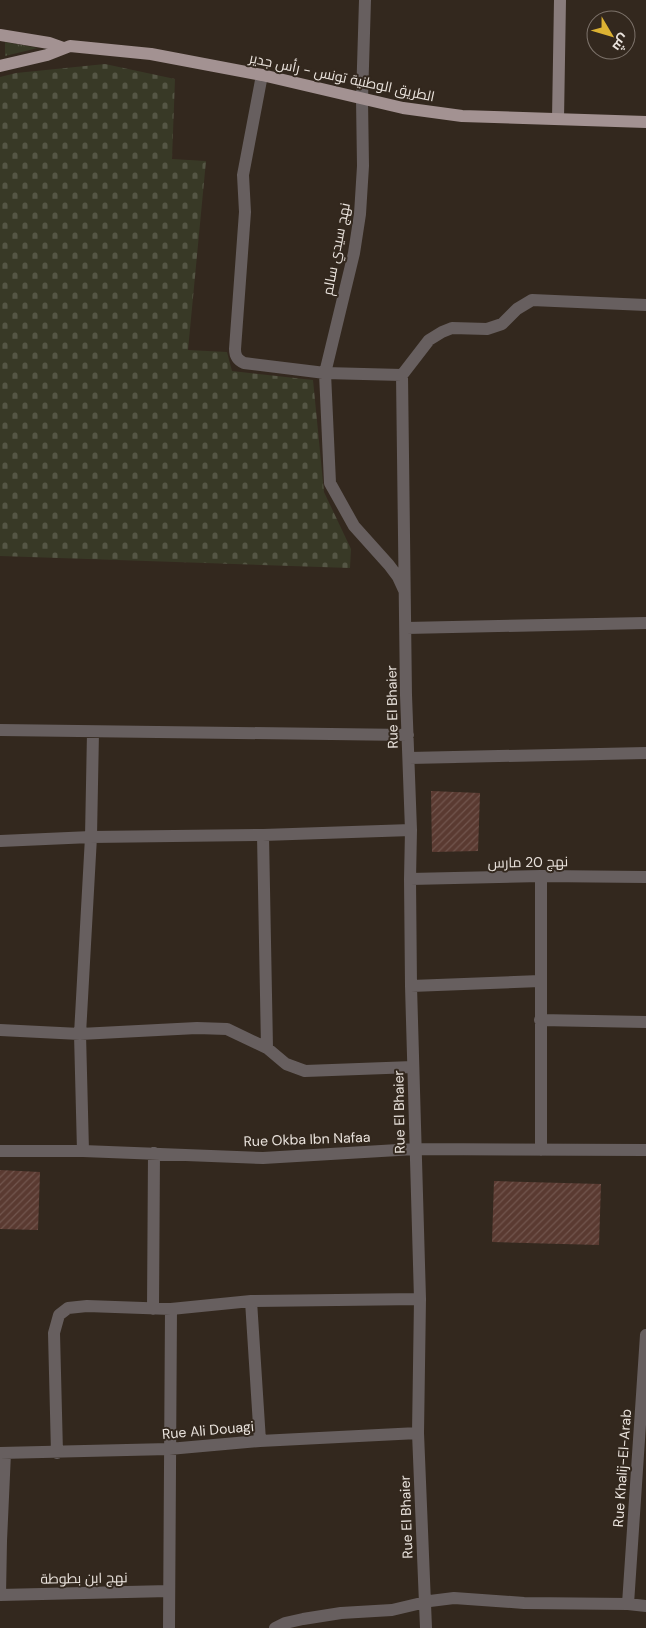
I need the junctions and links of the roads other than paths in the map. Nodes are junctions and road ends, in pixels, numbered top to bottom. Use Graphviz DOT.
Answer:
graph roads {
  1 [pos="366,0"];
  2 [pos="560,0"];
  3 [pos="0,35"];
  4 [pos="63,48"];
  5 [pos="0,66"];
  6 [pos="262,75"];
  7 [pos="362,99"];
  8 [pos="558,119"];
  9 [pos="646,122"];
  10 [pos="646,305"];
  11 [pos="325,373"];
  12 [pos="402,375"];
  13 [pos="406,595"];
  14 [pos="646,623"];
  15 [pos="406,628"];
  16 [pos="0,730"];
  17 [pos="93,732"];
  18 [pos="408,735"];
  19 [pos="646,753"];
  20 [pos="409,758"];
  21 [pos="411,830"];
  22 [pos="263,836"];
  23 [pos="91,837"];
  24 [pos="0,841"];
  25 [pos="541,876"];
  26 [pos="646,877"];
  27 [pos="410,879"];
  28 [pos="540,981"];
  29 [pos="412,986"];
  30 [pos="540,1020"];
  31 [pos="646,1022"];
  32 [pos="0,1030"];
  33 [pos="80,1034"];
  34 [pos="267,1048"];
  35 [pos="413,1067"];
  36 [pos="415,1149"];
  37 [pos="540,1150"];
  38 [pos="646,1150"];
  39 [pos="0,1151"];
  40 [pos="83,1151"];
  41 [pos="154,1153"];
  42 [pos="420,1299"];
  43 [pos="251,1301"];
  44 [pos="153,1309"];
  45 [pos="171,1309"];
  46 [pos="646,1335"];
  47 [pos="418,1433"];
  48 [pos="260,1441"];
  49 [pos="169,1449"];
  50 [pos="3,1453"];
  51 [pos="57,1453"];
  52 [pos="169,1591"];
  53 [pos="0,1595"];
  54 [pos="424,1603"];
  55 [pos="628,1604"];
  56 [pos="646,1606"];
  57 [pos="282,1626"];
  58 [pos="169,1628"];
  59 [pos="426,1628"];
  1 -- 7 [label="street, نهج سيدي سالم"];
  2 -- 8 [label="main road"];
  3 -- 4 [label="main road, الطريق الوطنية تونس - رأس جدير"];
  4 -- 5 [label="main road, الطريق الوطنية تونس - رأس جدير"];
  4 -- 6 [label="main road, الطريق الوطنية تونس - رأس جدير"];
  6 -- 7 [label="main road, الطريق الوطنية تونس - رأس جدير"];
  6 -- 11 [label="street"];
  7 -- 8 [label="main road, الطريق الوطنية تونس - رأس جدير"];
  7 -- 11 [label="street, نهج سيدي سالم"];
  8 -- 9 [label="main road, الطريق الوطنية تونس - رأس جدير"];
  10 -- 12 [label="street"];
  11 -- 12 [label="street"];
  11 -- 13 [label="street, نهج سيدي سالم"];
  12 -- 13 [label="street, Rue El Bhaier"];
  13 -- 15 [label="street, Rue El Bhaier"];
  14 -- 15 [label="street"];
  15 -- 18 [label="street, Rue El Bhaier"];
  16 -- 17 [label="street"];
  17 -- 18 [label="street"];
  17 -- 23 [label="street"];
  18 -- 20 [label="street, Rue El Bhaier"];
  19 -- 20 [label="street"];
  20 -- 21 [label="street, Rue El Bhaier"];
  21 -- 22 [label="street"];
  21 -- 27 [label="street, Rue El Bhaier"];
  22 -- 23 [label="street"];
  22 -- 34 [label="street"];
  23 -- 24 [label="street"];
  23 -- 33 [label="street"];
  25 -- 26 [label="street, نهج 20 مارس"];
  25 -- 27 [label="street, نهج 20 مارس"];
  25 -- 28 [label="street"];
  27 -- 29 [label="street, Rue El Bhaier"];
  28 -- 29 [label="street"];
  28 -- 30 [label="street"];
  29 -- 35 [label="street, Rue El Bhaier"];
  30 -- 31 [label="street"];
  30 -- 37 [label="street"];
  32 -- 33 [label="street"];
  33 -- 34 [label="street"];
  33 -- 40 [label="street"];
  34 -- 35 [label="street"];
  35 -- 36 [label="street, Rue El Bhaier"];
  36 -- 37 [label="street, Rue Okba Ibn Nafaa"];
  36 -- 41 [label="street, Rue Okba Ibn Nafaa"];
  36 -- 42 [label="street, Rue El Bhaier"];
  37 -- 38 [label="street, Rue Okba Ibn Nafaa"];
  39 -- 40 [label="street, Rue Okba Ibn Nafaa"];
  40 -- 41 [label="street, Rue Okba Ibn Nafaa"];
  41 -- 44 [label="street"];
  42 -- 43 [label="street"];
  42 -- 47 [label="street, Rue El Bhaier"];
  43 -- 45 [label="street"];
  43 -- 48 [label="street"];
  44 -- 45 [label="street"];
  44 -- 51 [label="street"];
  45 -- 49 [label="street"];
  46 -- 55 [label="street, Rue Khalij-El-Arab"];
  47 -- 48 [label="street, Rue Ali Douagi"];
  47 -- 54 [label="street, Rue El Bhaier"];
  48 -- 49 [label="street, Rue Ali Douagi"];
  49 -- 51 [label="street, Rue Ali Douagi"];
  49 -- 52 [label="street"];
  50 -- 51 [label="street, Rue Ali Douagi"];
  50 -- 53 [label="street"];
  52 -- 53 [label="street, نهج ابن بطوطة"];
  52 -- 58 [label="street"];
  54 -- 55 [label="street"];
  54 -- 57 [label="street"];
  54 -- 59 [label="street, Rue El Bhaier"];
  55 -- 56 [label="street"];
}
